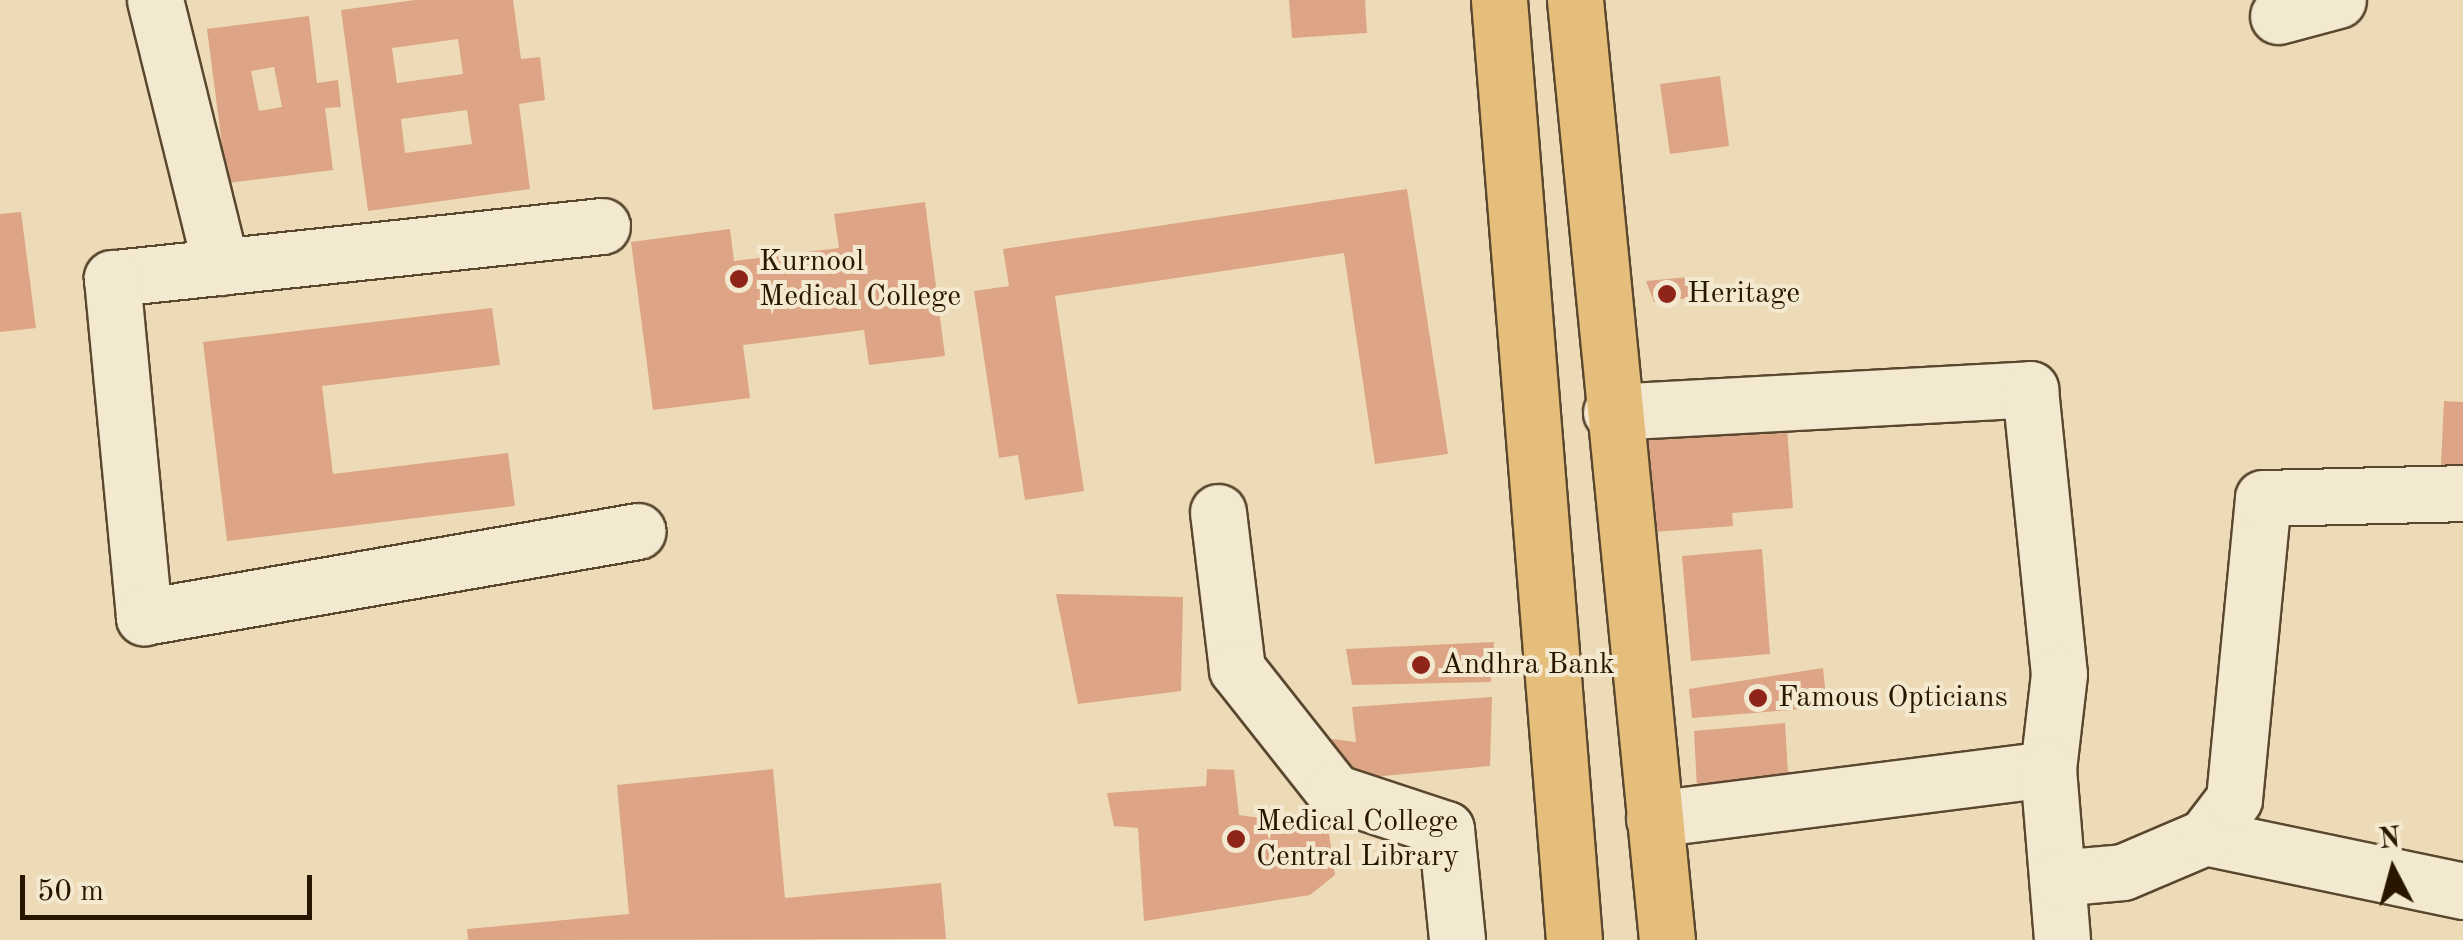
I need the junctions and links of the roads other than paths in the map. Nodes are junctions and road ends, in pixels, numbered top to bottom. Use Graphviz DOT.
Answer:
graph roads {
  1 [pos="154,0"];
  2 [pos="1499,0"];
  3 [pos="1576,0"];
  4 [pos="2338,0"];
  5 [pos="2278,16"];
  6 [pos="602,226"];
  7 [pos="220,267"];
  8 [pos="1611,412"];
  9 [pos="2463,493"];
  10 [pos="1218,512"];
  11 [pos="638,531"];
  12 [pos="2048,769"];
  13 [pos="1654,819"];
  14 [pos="2205,837"];
  15 [pos="2057,878"];
  16 [pos="2463,891"];
  17 [pos="1457,940"];
  18 [pos="1574,940"];
  19 [pos="1667,940"];
  20 [pos="2062,940"];
  1 -- 7 [label="street"];
  2 -- 18 [label="main road"];
  3 -- 8 [label="main road"];
  4 -- 5 [label="street"];
  6 -- 7 [label="street"];
  7 -- 11 [label="street"];
  8 -- 12 [label="street"];
  8 -- 13 [label="main road"];
  9 -- 14 [label="street"];
  10 -- 17 [label="street"];
  12 -- 13 [label="street"];
  12 -- 15 [label="street"];
  13 -- 19 [label="main road"];
  14 -- 15 [label="street"];
  14 -- 16 [label="street"];
  15 -- 20 [label="street"];
}
